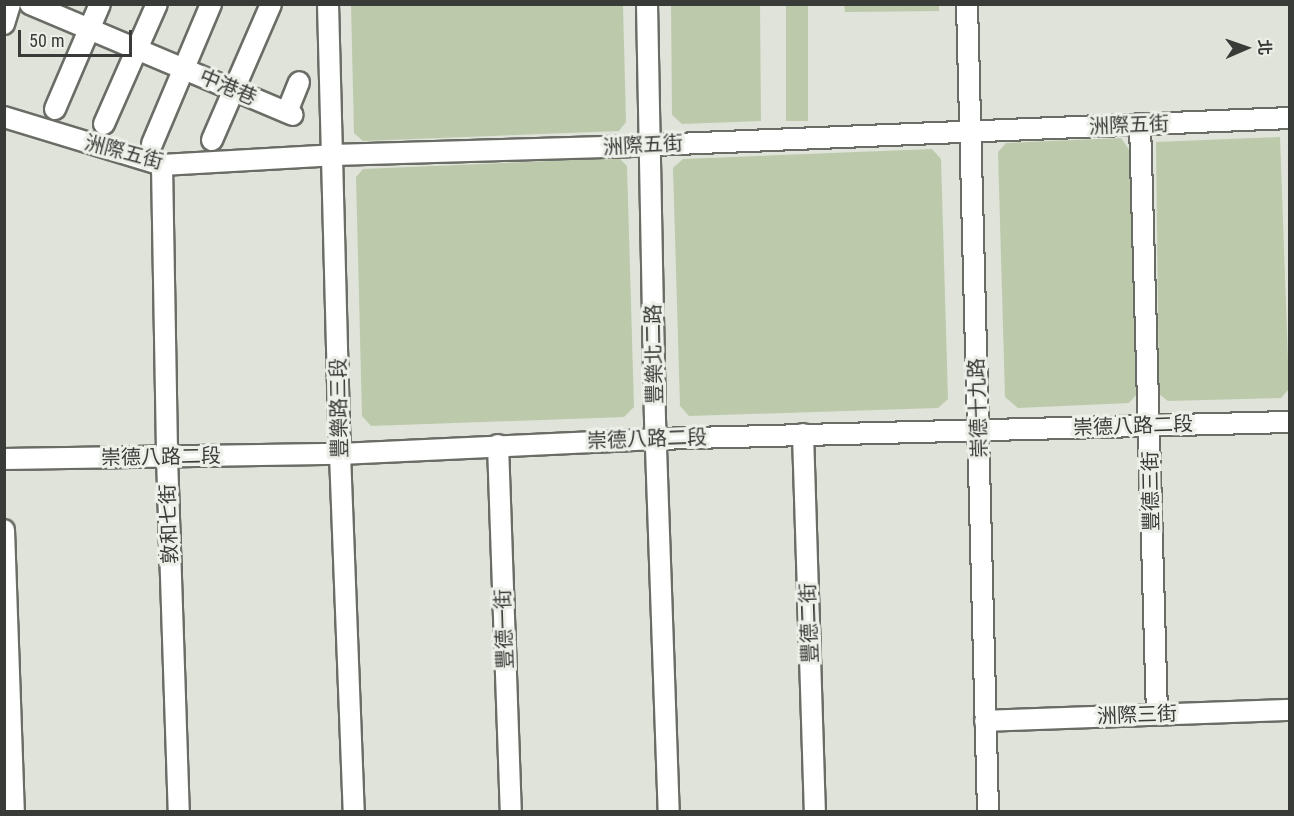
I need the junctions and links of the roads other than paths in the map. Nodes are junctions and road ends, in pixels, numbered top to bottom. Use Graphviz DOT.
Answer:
graph roads {
  1 [pos="10,4"];
  2 [pos="30,4"];
  3 [pos="100,4"];
  4 [pos="157,4"];
  5 [pos="211,4"];
  6 [pos="271,4"];
  7 [pos="328,4"];
  8 [pos="647,4"];
  9 [pos="967,4"];
  10 [pos="4,24"];
  11 [pos="90,29"];
  12 [pos="137,49"];
  13 [pos="184,69"];
  14 [pos="299,82"];
  15 [pos="234,89"];
  16 [pos="56,109"];
  17 [pos="4,117"];
  18 [pos="1290,118"];
  19 [pos="104,124"];
  20 [pos="1140,124"];
  21 [pos="971,131"];
  22 [pos="212,140"];
  23 [pos="152,144"];
  24 [pos="650,144"];
  25 [pos="333,155"];
  26 [pos="162,165"];
  27 [pos="1290,423"];
  28 [pos="1149,426"];
  29 [pos="978,431"];
  30 [pos="803,434"];
  31 [pos="656,439"];
  32 [pos="498,446"];
  33 [pos="340,454"];
  34 [pos="167,457"];
  35 [pos="4,459"];
  36 [pos="4,530"];
  37 [pos="1290,710"];
  38 [pos="1157,714"];
  39 [pos="985,721"];
  40 [pos="14,812"];
  41 [pos="179,812"];
  42 [pos="354,812"];
  43 [pos="511,812"];
  44 [pos="669,812"];
  45 [pos="815,812"];
  46 [pos="988,812"];
  1 -- 10 [label="street"];
  2 -- 11 [label="street, 中港巷"];
  3 -- 11 [label="street"];
  4 -- 12 [label="street"];
  5 -- 13 [label="street"];
  6 -- 15 [label="street"];
  7 -- 25 [label="street, 豐樂路三段"];
  8 -- 24 [label="street, 豐樂北二路"];
  9 -- 21 [label="street, 崇德十九路"];
  11 -- 12 [label="street, 中港巷"];
  11 -- 16 [label="street"];
  12 -- 13 [label="street, 中港巷"];
  12 -- 19 [label="street"];
  13 -- 15 [label="street, 中港巷"];
  13 -- 23 [label="street"];
  14 -- 15 [label="street, 中港巷"];
  15 -- 22 [label="street"];
  17 -- 26 [label="street, 洲際五街"];
  18 -- 20 [label="street, 洲際五街"];
  20 -- 21 [label="street, 洲際五街"];
  20 -- 28 [label="street, 豐德三街"];
  21 -- 24 [label="street, 洲際五街"];
  21 -- 29 [label="street, 崇德十九路"];
  24 -- 25 [label="street, 洲際五街"];
  24 -- 31 [label="street, 豐樂北二路"];
  25 -- 26 [label="street, 洲際五街"];
  25 -- 33 [label="street, 豐樂路三段"];
  26 -- 34 [label="street, 敦和七街"];
  27 -- 28 [label="street, 崇德八路二段"];
  28 -- 29 [label="street, 崇德八路二段"];
  28 -- 38 [label="street, 豐德三街"];
  29 -- 30 [label="street, 崇德八路二段"];
  29 -- 39 [label="street, 崇德十九路"];
  30 -- 31 [label="street, 崇德八路二段"];
  30 -- 45 [label="street, 豐德二街"];
  31 -- 32 [label="street, 崇德八路二段"];
  31 -- 44 [label="street, 豐樂北二路"];
  32 -- 33 [label="street, 崇德八路二段"];
  32 -- 43 [label="street, 豐德一街"];
  33 -- 34 [label="street, 崇德八路二段"];
  33 -- 42 [label="street, 豐樂路三段"];
  34 -- 35 [label="street, 崇德八路二段"];
  34 -- 41 [label="street, 敦和七街"];
  36 -- 40 [label="street"];
  37 -- 38 [label="street, 洲際三街"];
  38 -- 39 [label="street, 洲際三街"];
  39 -- 46 [label="street, 崇德十九路"];
}
